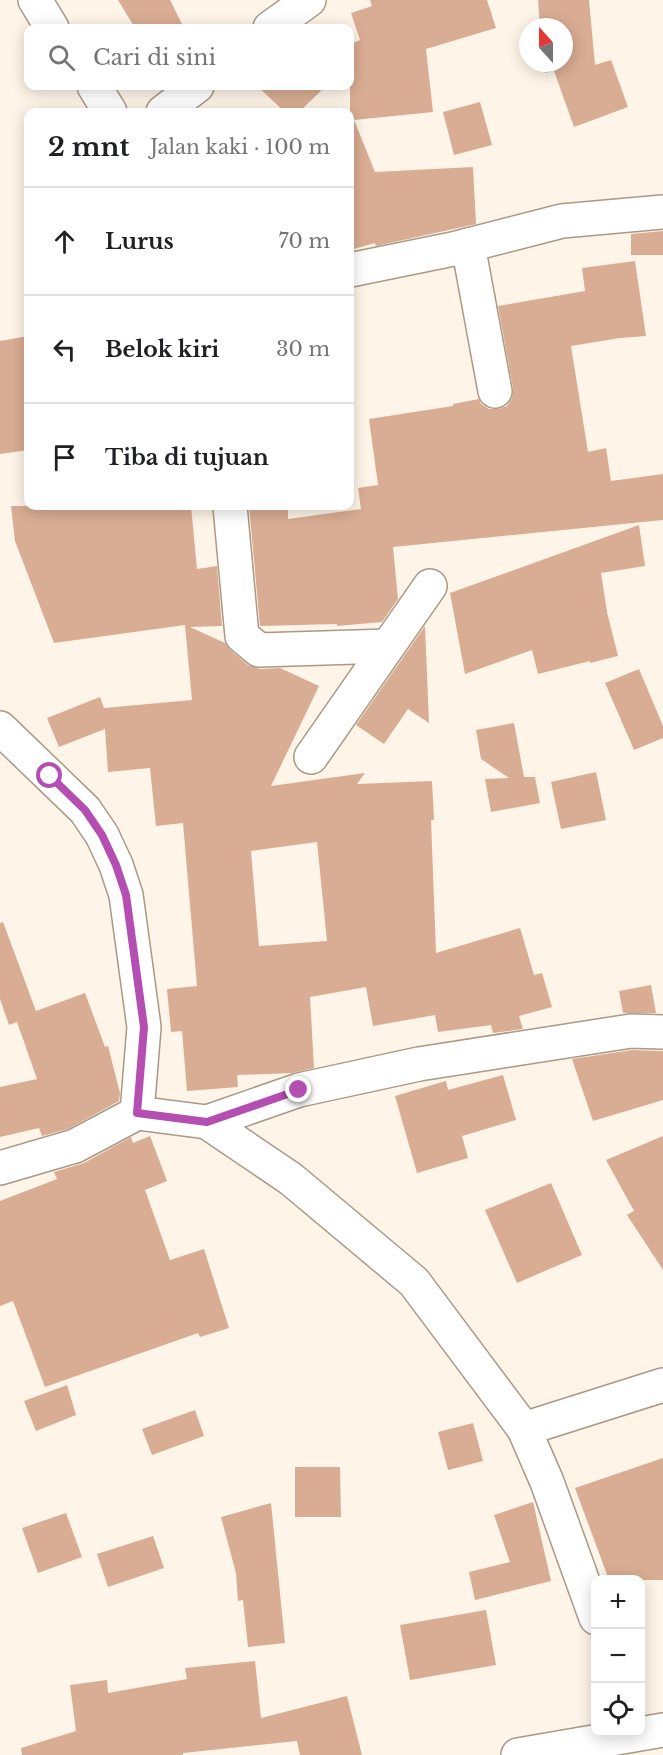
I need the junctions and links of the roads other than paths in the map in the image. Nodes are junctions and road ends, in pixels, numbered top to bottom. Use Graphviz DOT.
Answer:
graph roads {
  1 [pos="35,0"];
  2 [pos="309,0"];
  3 [pos="50,24"];
  4 [pos="276,24"];
  5 [pos="96,90"];
  6 [pos="192,90"];
  7 [pos="108,108"];
  8 [pos="168,108"];
  9 [pos="663,212"];
  10 [pos="468,245"];
  11 [pos="354,269"];
  12 [pos="495,391"];
  13 [pos="230,510"];
  14 [pos="430,586"];
  15 [pos="388,646"];
  16 [pos="0,728"];
  17 [pos="311,757"];
  18 [pos="663,1032"];
  19 [pos="137,1113"];
  20 [pos="207,1122"];
  21 [pos="0,1168"];
  22 [pos="663,1385"];
  23 [pos="524,1429"];
  24 [pos="591,1604"];
  25 [pos="663,1730"];
  26 [pos="645,1732"];
  27 [pos="618,1737"];
  28 [pos="642,1737"];
  29 [pos="518,1755"];
  30 [pos="650,1755"];
  1 -- 3 [label="street"];
  2 -- 4 [label="street"];
  5 -- 7 [label="street"];
  6 -- 8 [label="street"];
  9 -- 10 [label="street"];
  10 -- 11 [label="street"];
  10 -- 12 [label="street"];
  13 -- 15 [label="street"];
  14 -- 15 [label="street"];
  15 -- 17 [label="street"];
  16 -- 19 [label="street"];
  18 -- 20 [label="street"];
  19 -- 20 [label="street"];
  19 -- 21 [label="street"];
  20 -- 23 [label="street"];
  22 -- 23 [label="street"];
  23 -- 24 [label="street"];
  25 -- 26 [label="street"];
  27 -- 29 [label="street"];
  28 -- 30 [label="street"];
}
